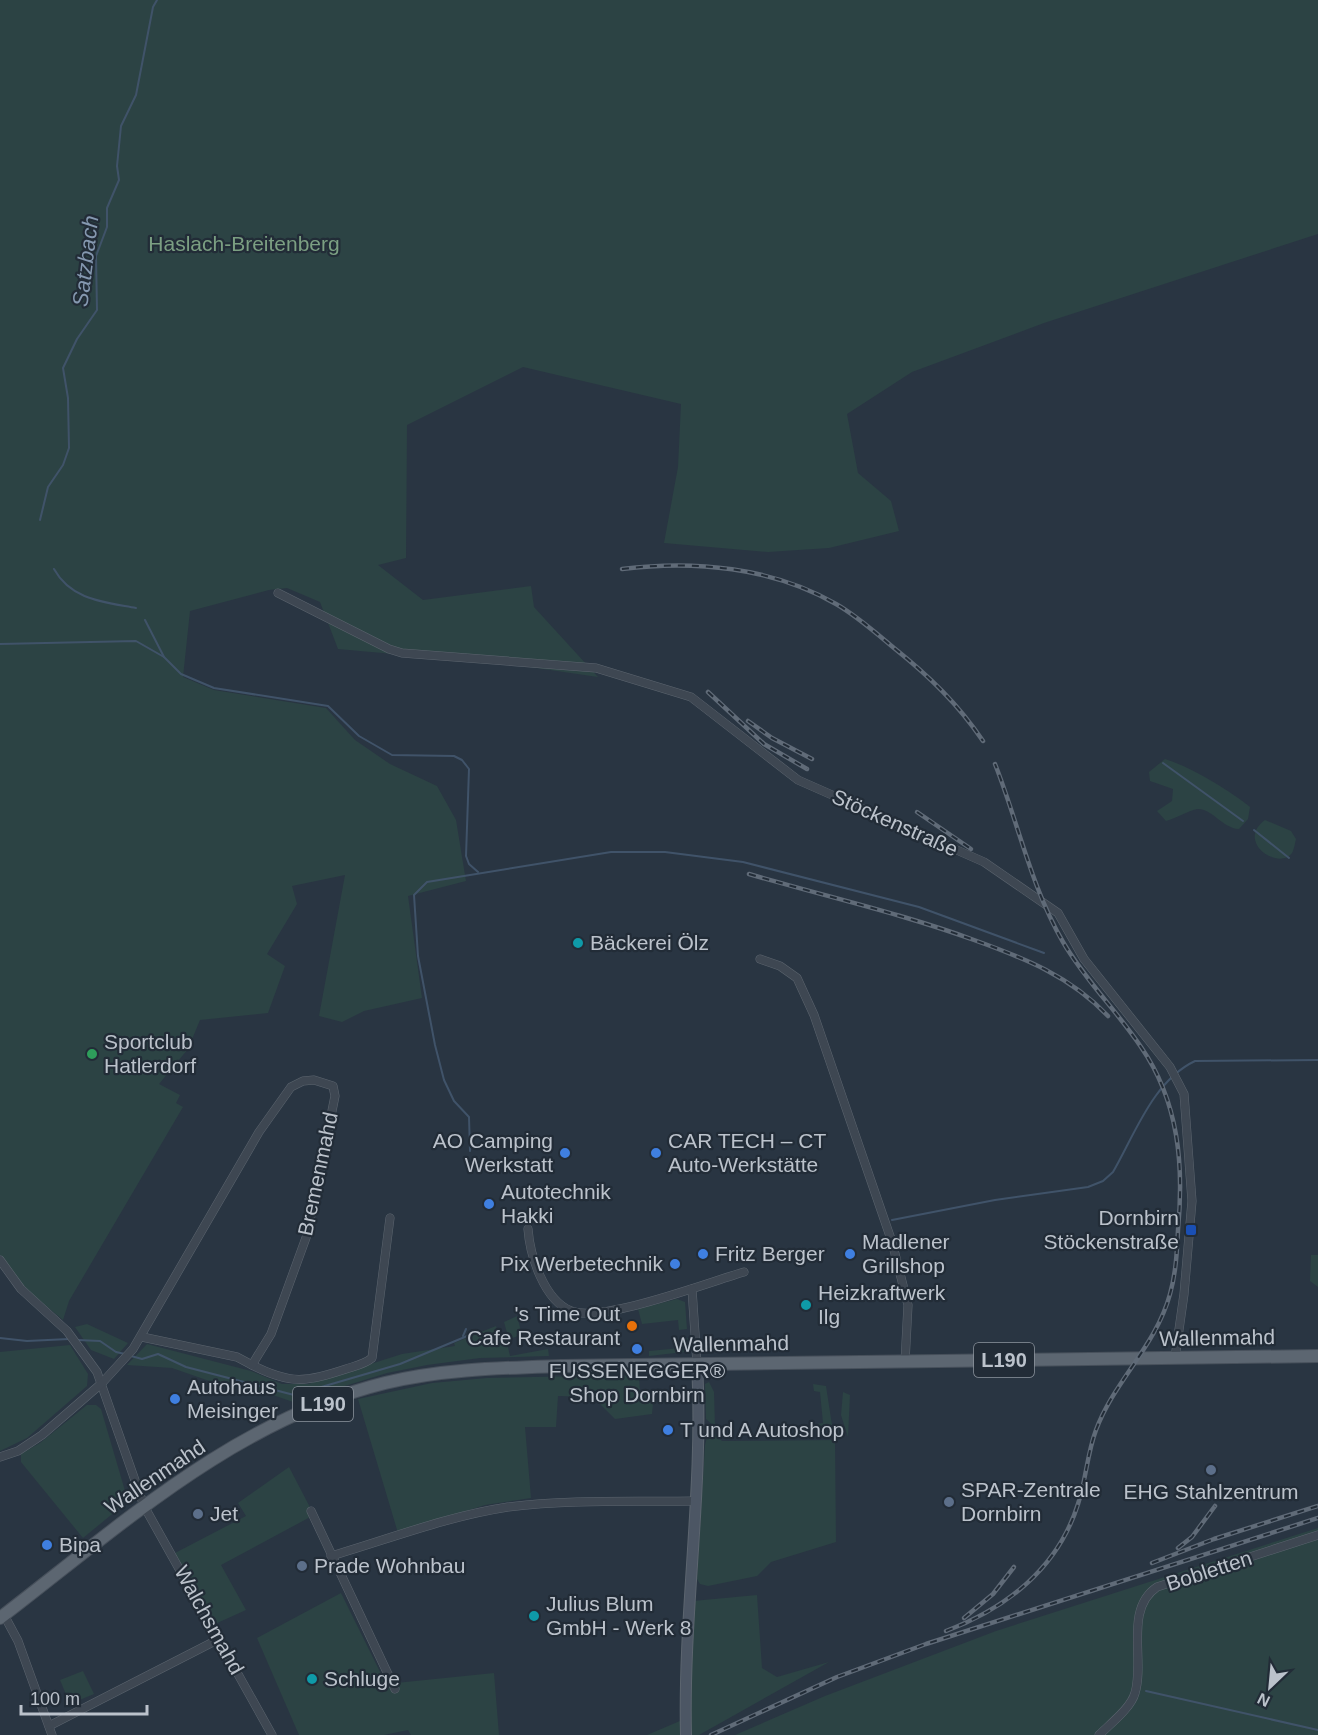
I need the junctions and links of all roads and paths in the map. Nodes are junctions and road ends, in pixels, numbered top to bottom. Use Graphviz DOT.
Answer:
graph roads {
  1 [pos="278,593"];
  2 [pos="760,959"];
  3 [pos="390,1218"];
  4 [pos="528,1229"];
  5 [pos="0,1260"];
  6 [pos="744,1272"];
  7 [pos="693,1289"];
  8 [pos="142,1337"];
  9 [pos="1318,1356"];
  10 [pos="1175,1358"];
  11 [pos="905,1362"];
  12 [pos="697,1364"];
  13 [pos="252,1365"];
  14 [pos="102,1383"];
  15 [pos="0,1457"];
  16 [pos="696,1501"];
  17 [pos="144,1506"];
  18 [pos="311,1510"];
  19 [pos="1318,1535"];
  20 [pos="331,1557"];
  21 [pos="2,1617"];
  22 [pos="219,1639"];
  23 [pos="396,1689"];
  24 [pos="49,1726"];
  25 [pos="52,1735"];
  26 [pos="272,1735"];
  27 [pos="686,1735"];
  28 [pos="1099,1735"];
  1 -- 10 [label="street, Stöckenstraße"];
  2 -- 11 [label="street"];
  3 -- 13 [label="street"];
  4 -- 7 [label="street"];
  5 -- 14 [label="street, Walchsmahd"];
  6 -- 7 [label="street"];
  7 -- 12 [label="street"];
  8 -- 13 [label="street"];
  8 -- 13 [label="street, Bremenmahd"];
  8 -- 14 [label="street, Bremenmahd"];
  9 -- 10 [label="main road, Wallenmahd / L190"];
  10 -- 11 [label="main road, Wallenmahd / L190"];
  11 -- 12 [label="main road, Wallenmahd / L190"];
  12 -- 16 [label="main road"];
  12 -- 17 [label="main road, Wallenmahd / L190"];
  14 -- 15 [label="street, Bremenmahd"];
  14 -- 17 [label="street, Walchsmahd"];
  16 -- 20 [label="street"];
  16 -- 27 [label="main road"];
  17 -- 21 [label="main road, Wallenmahd / L190"];
  17 -- 22 [label="street, Walchsmahd"];
  18 -- 20 [label="street"];
  19 -- 28 [label="street, Bobletten"];
  20 -- 23 [label="street"];
  21 -- 24 [label="street"];
  22 -- 24 [label="street"];
  22 -- 26 [label="street, Walchsmahd"];
  24 -- 25 [label="street"];
}
